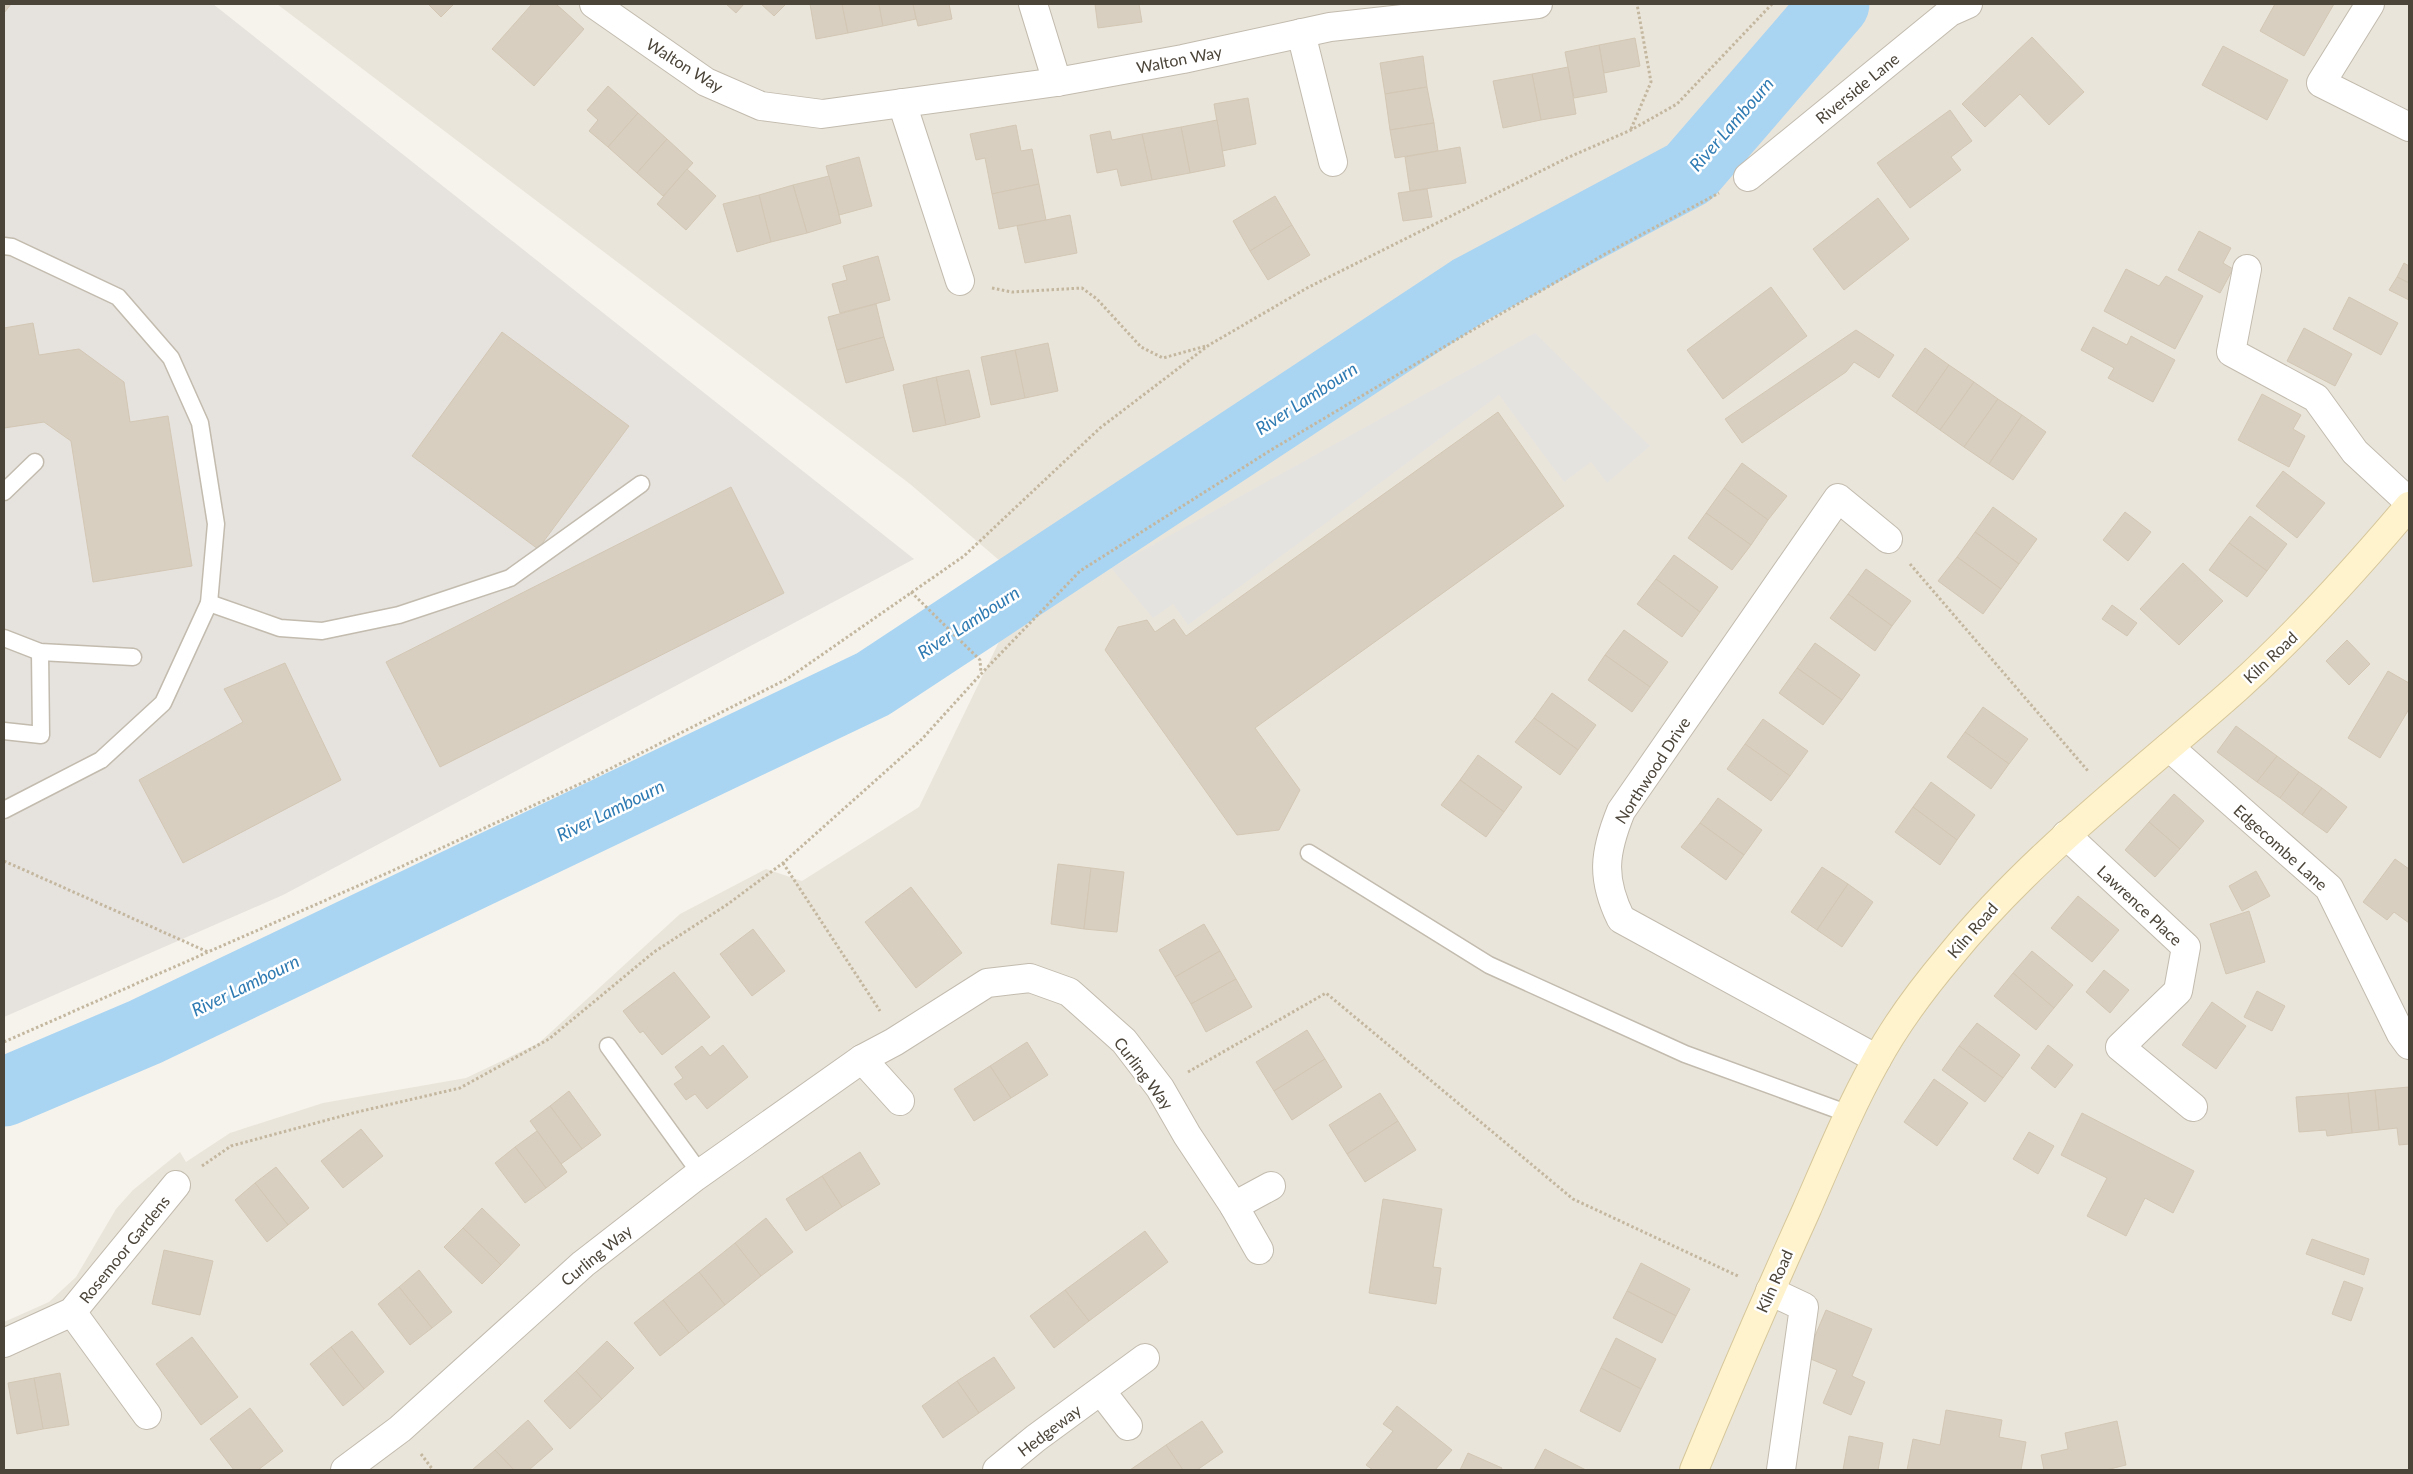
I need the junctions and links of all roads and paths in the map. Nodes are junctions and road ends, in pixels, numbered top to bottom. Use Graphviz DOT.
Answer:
graph roads {
  1 [pos="594,4"];
  2 [pos="1033,4"];
  3 [pos="1538,4"];
  4 [pos="1637,4"];
  5 [pos="1772,4"];
  6 [pos="1968,4"];
  7 [pos="2370,4"];
  8 [pos="1415,11"];
  9 [pos="1301,33"];
  10 [pos="1057,82"];
  11 [pos="902,103"];
  12 [pos="2409,127"];
  13 [pos="1631,130"];
  14 [pos="1333,162"];
  15 [pos="1748,177"];
  16 [pos="4,246"];
  17 [pos="2248,269"];
  18 [pos="960,281"];
  19 [pos="1209,345"];
  20 [pos="35,462"];
  21 [pos="641,484"];
  22 [pos="4,492"];
  23 [pos="2409,502"];
  24 [pos="2409,506"];
  25 [pos="1888,539"];
  26 [pos="911,592"];
  27 [pos="209,603"];
  28 [pos="4,638"];
  29 [pos="40,652"];
  30 [pos="133,656"];
  31 [pos="981,674"];
  32 [pos="4,731"];
  33 [pos="2169,747"];
  34 [pos="2110,796"];
  35 [pos="4,810"];
  36 [pos="2066,835"];
  37 [pos="1309,853"];
  38 [pos="4,860"];
  39 [pos="783,863"];
  40 [pos="208,952"];
  41 [pos="864,988"];
  42 [pos="4,1042"];
  43 [pos="2409,1045"];
  44 [pos="608,1046"];
  45 [pos="862,1059"];
  46 [pos="1877,1059"];
  47 [pos="1160,1088"];
  48 [pos="900,1100"];
  49 [pos="2193,1107"];
  50 [pos="1849,1114"];
  51 [pos="700,1174"];
  52 [pos="176,1186"];
  53 [pos="1271,1186"];
  54 [pos="1234,1206"];
  55 [pos="1259,1250"];
  56 [pos="1770,1291"];
  57 [pos="72,1312"];
  58 [pos="4,1343"];
  59 [pos="1145,1358"];
  60 [pos="1101,1391"];
  61 [pos="148,1415"];
  62 [pos="1128,1426"];
  63 [pos="345,1470"];
  64 [pos="997,1470"];
  65 [pos="1694,1470"];
  66 [pos="1781,1470"];
  1 -- 11 [label="street, Walton Way"];
  2 -- 10 [label="street"];
  3 -- 8 [label="street, Walton Way"];
  4 -- 13 [label="path"];
  5 -- 13 [label="path"];
  6 -- 15 [label="street, Riverside Lane"];
  7 -- 12 [label="street"];
  8 -- 9 [label="street, Walton Way"];
  9 -- 10 [label="street, Walton Way"];
  9 -- 14 [label="street"];
  10 -- 11 [label="street, Walton Way"];
  11 -- 18 [label="street"];
  13 -- 19 [label="path"];
  15 -- 31 [label="path"];
  16 -- 27 [label="lane"];
  17 -- 23 [label="street"];
  18 -- 19 [label="path"];
  19 -- 26 [label="path"];
  20 -- 22 [label="lane"];
  21 -- 27 [label="lane"];
  24 -- 33 [label="street, Kiln Road"];
  25 -- 34 [label="path"];
  25 -- 46 [label="street, Northwood Drive"];
  26 -- 31 [label="path"];
  26 -- 40 [label="path"];
  27 -- 35 [label="lane"];
  28 -- 29 [label="lane"];
  29 -- 30 [label="lane"];
  29 -- 32 [label="lane"];
  31 -- 39 [label="path"];
  33 -- 34 [label="street, Kiln Road"];
  33 -- 43 [label="street, Edgecombe Lane"];
  34 -- 36 [label="street, Kiln Road"];
  36 -- 46 [label="street, Kiln Road"];
  36 -- 49 [label="street, Lawrence Place"];
  37 -- 50 [label="lane"];
  38 -- 40 [label="path"];
  39 -- 41 [label="path"];
  39 -- 52 [label="path"];
  40 -- 42 [label="path"];
  44 -- 51 [label="lane"];
  45 -- 47 [label="street, Curling Way"];
  45 -- 48 [label="street"];
  45 -- 51 [label="street, Curling Way"];
  46 -- 50 [label="street, Kiln Road"];
  47 -- 54 [label="street, Curling Way"];
  47 -- 56 [label="path"];
  50 -- 56 [label="street, Kiln Road"];
  51 -- 63 [label="street, Curling Way"];
  52 -- 57 [label="street, Rosemoor Gardens"];
  53 -- 54 [label="street"];
  54 -- 55 [label="street, Curling Way"];
  56 -- 65 [label="street, Kiln Road"];
  56 -- 66 [label="street"];
  57 -- 58 [label="street, Rosemoor Gardens"];
  57 -- 61 [label="street, Rosemoor Gardens"];
  59 -- 60 [label="street, Hedgeway"];
  60 -- 62 [label="street"];
  60 -- 64 [label="street, Hedgeway"];
}
